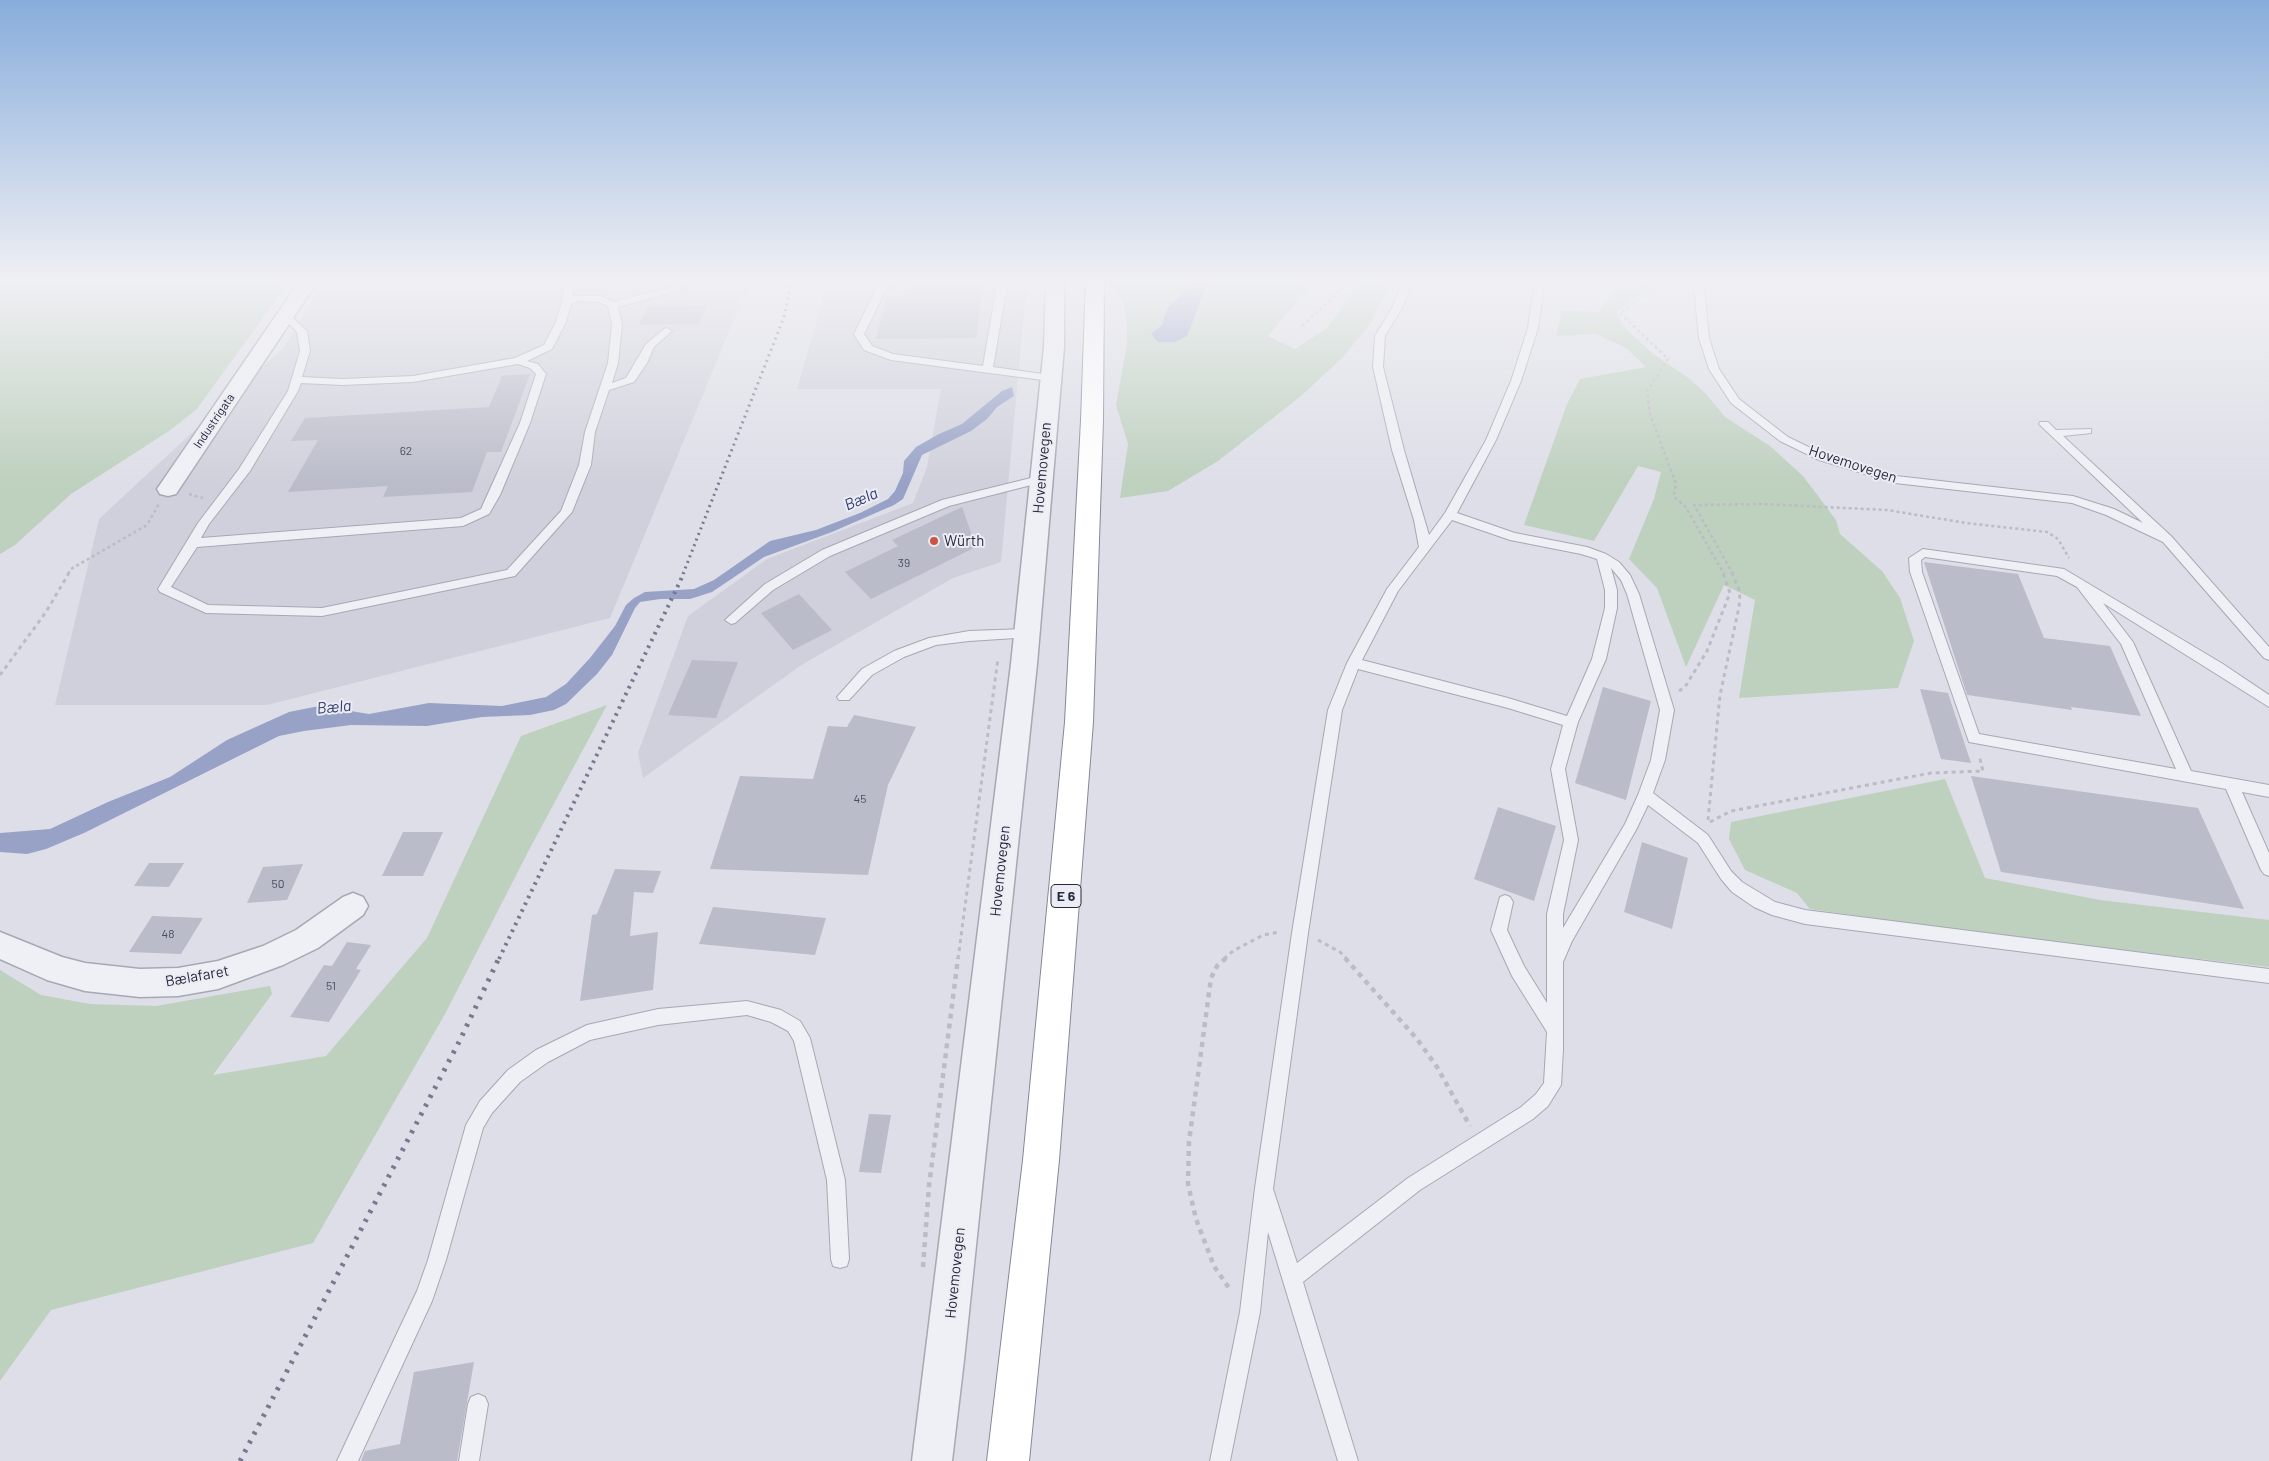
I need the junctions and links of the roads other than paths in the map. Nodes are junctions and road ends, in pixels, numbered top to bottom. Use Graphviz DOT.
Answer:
graph roads {
  1 [pos="265,347"];
  2 [pos="304,347"];
  3 [pos="548,347"];
  4 [pos="615,347"];
  5 [pos="649,347"];
  6 [pos="867,347"];
  7 [pos="991,347"];
  8 [pos="1054,347"];
  9 [pos="1093,347"];
  10 [pos="1379,347"];
  11 [pos="1527,347"];
  12 [pos="1707,347"];
  13 [pos="518,361"];
  14 [pos="987,370"];
  15 [pos="1050,378"];
  16 [pos="297,380"];
  17 [pos="603,389"];
  18 [pos="2044,424"];
  19 [pos="2087,432"];
  20 [pos="2054,433"];
  21 [pos="1043,478"];
  22 [pos="168,489"];
  23 [pos="1450,515"];
  24 [pos="2167,539"];
  25 [pos="194,543"];
  26 [pos="1426,547"];
  27 [pos="1602,557"];
  28 [pos="2081,584"];
  29 [pos="730,620"];
  30 [pos="1014,634"];
  31 [pos="2269,655"];
  32 [pos="1354,663"];
  33 [pos="844,697"];
  34 [pos="2269,702"];
  35 [pos="1571,722"];
  36 [pos="2186,776"];
  37 [pos="2231,784"];
  38 [pos="2269,792"];
  39 [pos="1646,794"];
  40 [pos="2269,870"];
  41 [pos="1504,902"];
  42 [pos="353,906"];
  43 [pos="0,945"];
  44 [pos="1556,962"];
  45 [pos="2269,976"];
  46 [pos="1555,1030"];
  47 [pos="1264,1188"];
  48 [pos="840,1259"];
  49 [pos="1292,1278"];
  50 [pos="478,1404"];
  51 [pos="347,1461"];
  52 [pos="469,1461"];
  53 [pos="932,1461"];
  54 [pos="1008,1461"];
  55 [pos="1220,1461"];
  56 [pos="1348,1461"];
  1 -- 22 [label="street, Industrigata"];
  2 -- 16 [label="lane"];
  3 -- 13 [label="lane"];
  4 -- 17 [label="lane"];
  5 -- 17 [label="lane"];
  6 -- 14 [label="lane"];
  7 -- 14 [label="lane"];
  8 -- 15 [label="street, Hovemovegen"];
  9 -- 54 [label="highway, E 6"];
  10 -- 26 [label="lane"];
  11 -- 23 [label="lane"];
  12 -- 24 [label="lane, Hovemovegen"];
  13 -- 16 [label="lane"];
  13 -- 25 [label="lane"];
  14 -- 15 [label="lane"];
  15 -- 21 [label="street, Hovemovegen"];
  16 -- 25 [label="lane"];
  17 -- 25 [label="lane"];
  18 -- 20 [label="lane"];
  19 -- 20 [label="lane"];
  20 -- 24 [label="lane"];
  21 -- 29 [label="lane"];
  21 -- 30 [label="street, Hovemovegen"];
  23 -- 26 [label="lane"];
  23 -- 27 [label="lane"];
  24 -- 31 [label="lane"];
  26 -- 32 [label="lane"];
  27 -- 35 [label="lane"];
  27 -- 39 [label="lane"];
  28 -- 34 [label="lane"];
  28 -- 36 [label="lane"];
  28 -- 36 [label="lane"];
  30 -- 33 [label="lane"];
  30 -- 53 [label="street, Hovemovegen"];
  32 -- 35 [label="lane"];
  32 -- 47 [label="lane"];
  35 -- 44 [label="lane"];
  36 -- 37 [label="lane"];
  37 -- 38 [label="lane"];
  37 -- 40 [label="lane"];
  39 -- 44 [label="lane"];
  39 -- 45 [label="lane"];
  41 -- 46 [label="lane"];
  42 -- 43 [label="street, Bælafaret"];
  44 -- 46 [label="lane"];
  46 -- 49 [label="lane"];
  47 -- 49 [label="lane"];
  47 -- 55 [label="lane"];
  48 -- 51 [label="lane"];
  49 -- 56 [label="lane"];
  50 -- 52 [label="lane"];
}
